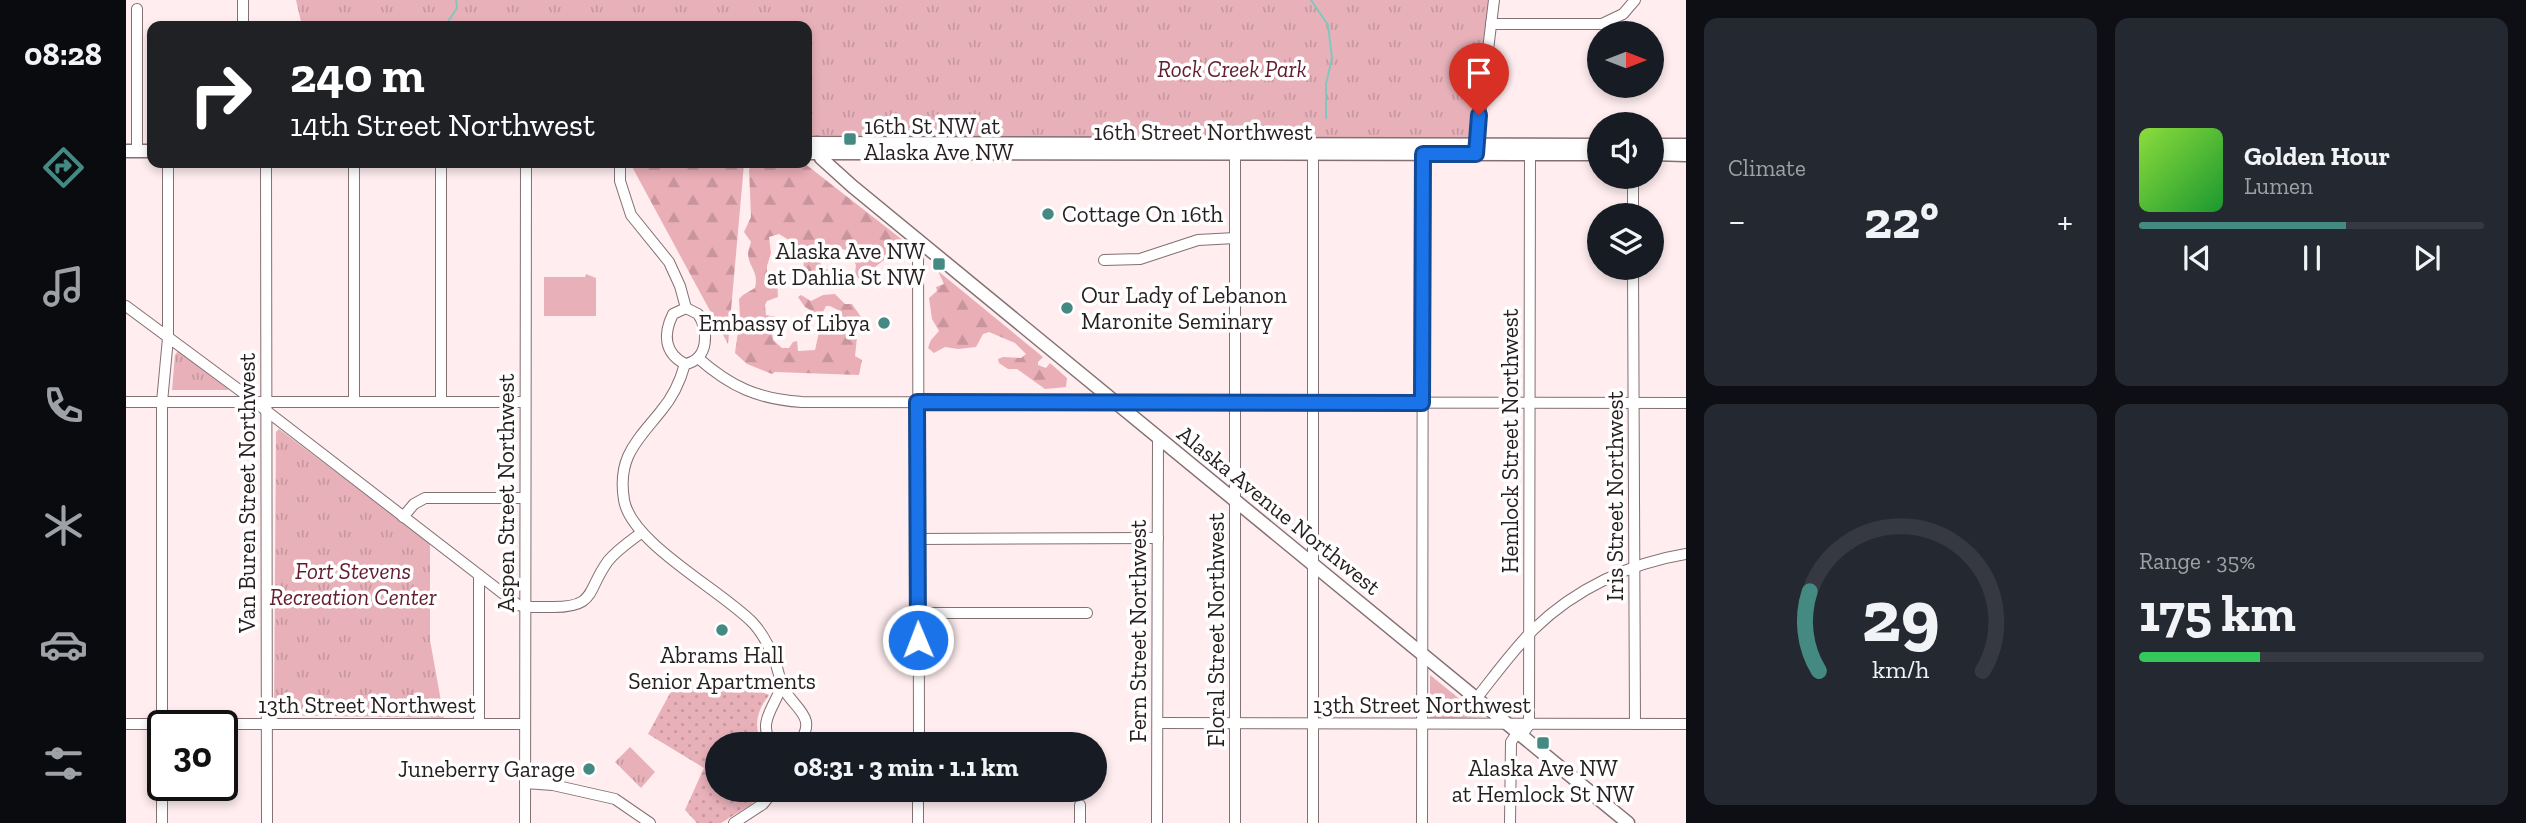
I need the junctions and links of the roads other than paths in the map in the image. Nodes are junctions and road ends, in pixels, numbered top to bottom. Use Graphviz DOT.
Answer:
graph roads {
  1 [pos="243,0"];
  2 [pos="1494,0"];
  3 [pos="1635,0"];
  4 [pos="137,9"];
  5 [pos="243,21"];
  6 [pos="1491,24"];
  7 [pos="1664,145"];
  8 [pos="1686,145"];
  9 [pos="1587,146"];
  10 [pos="131,147"];
  11 [pos="812,148"];
  12 [pos="1235,148"];
  13 [pos="1313,149"];
  14 [pos="1423,149"];
  15 [pos="1476,149"];
  16 [pos="1530,149"];
  17 [pos="1587,153"];
  18 [pos="1664,154"];
  19 [pos="1686,155"];
  20 [pos="168,168"];
  21 [pos="266,168"];
  22 [pos="355,168"];
  23 [pos="441,168"];
  24 [pos="526,168"];
  25 [pos="620,168"];
  26 [pos="1236,238"];
  27 [pos="918,239"];
  28 [pos="1104,260"];
  29 [pos="1633,280"];
  30 [pos="126,306"];
  31 [pos="686,308"];
  32 [pos="168,338"];
  33 [pos="698,358"];
  34 [pos="685,364"];
  35 [pos="126,402"];
  36 [pos="162,402"];
  37 [pos="255,402"];
  38 [pos="354,402"];
  39 [pos="441,402"];
  40 [pos="525,402"];
  41 [pos="917,402"];
  42 [pos="1116,403"];
  43 [pos="1235,403"];
  44 [pos="1313,403"];
  45 [pos="1422,403"];
  46 [pos="1530,403"];
  47 [pos="1634,403"];
  48 [pos="1686,403"];
  49 [pos="267,407"];
  50 [pos="1158,438"];
  51 [pos="525,498"];
  52 [pos="1235,501"];
  53 [pos="403,517"];
  54 [pos="641,533"];
  55 [pos="918,538"];
  56 [pos="1158,538"];
  57 [pos="1686,554"];
  58 [pos="1313,565"];
  59 [pos="1635,567"];
  60 [pos="479,575"];
  61 [pos="525,607"];
  62 [pos="1087,612"];
  63 [pos="918,613"];
  64 [pos="1530,634"];
  65 [pos="1422,655"];
  66 [pos="782,684"];
  67 [pos="790,698"];
  68 [pos="776,699"];
  69 [pos="1476,699"];
  70 [pos="162,710"];
  71 [pos="1157,723"];
  72 [pos="126,724"];
  73 [pos="147,724"];
  74 [pos="238,724"];
  75 [pos="267,724"];
  76 [pos="479,724"];
  77 [pos="525,724"];
  78 [pos="1235,724"];
  79 [pos="1313,724"];
  80 [pos="1422,724"];
  81 [pos="1635,724"];
  82 [pos="1686,724"];
  83 [pos="1518,730"];
  84 [pos="766,732"];
  85 [pos="804,732"];
  86 [pos="919,732"];
  87 [pos="525,783"];
  88 [pos="162,801"];
  89 [pos="765,802"];
  90 [pos="918,802"];
  91 [pos="1080,805"];
  92 [pos="741,821"];
  93 [pos="162,823"];
  94 [pos="267,823"];
  95 [pos="525,823"];
  96 [pos="650,823"];
  97 [pos="918,823"];
  98 [pos="1080,823"];
  99 [pos="1157,823"];
  100 [pos="1235,823"];
  101 [pos="1313,823"];
  102 [pos="1422,823"];
  103 [pos="1510,823"];
  104 [pos="1628,823"];
  1 -- 5 [label="street"];
  2 -- 6 [label="street"];
  3 -- 6 [label="street"];
  4 -- 10 [label="street"];
  6 -- 15 [label="street"];
  7 -- 8 [label="main road"];
  9 -- 16 [label="main road, 16th Street Northwest"];
  11 -- 12 [label="main road, 16th Street Northwest"];
  11 -- 27 [label="main road, Alaska Avenue Northwest"];
  12 -- 13 [label="main road, 16th Street Northwest"];
  12 -- 26 [label="street, Floral Street Northwest"];
  13 -- 14 [label="main road, 16th Street Northwest"];
  13 -- 44 [label="street"];
  14 -- 15 [label="main road, 16th Street Northwest"];
  14 -- 45 [label="street"];
  15 -- 16 [label="main road, 16th Street Northwest"];
  16 -- 17 [label="main road, 16th Street Northwest"];
  16 -- 46 [label="street, Hemlock Street Northwest"];
  18 -- 19 [label="main road"];
  20 -- 32 [label="street"];
  21 -- 49 [label="street, Van Buren Street Northwest"];
  22 -- 38 [label="street"];
  23 -- 39 [label="street"];
  24 -- 40 [label="street, Aspen Street Northwest"];
  25 -- 31 [label="street"];
  26 -- 28 [label="street"];
  26 -- 43 [label="street, Floral Street Northwest"];
  27 -- 41 [label="street"];
  27 -- 42 [label="main road, Alaska Avenue Northwest"];
  29 -- 47 [label="street, Iris Street Northwest"];
  30 -- 32 [label="street"];
  31 -- 33 [label="street"];
  31 -- 34 [label="street"];
  32 -- 36 [label="street"];
  32 -- 37 [label="street"];
  33 -- 34 [label="street"];
  33 -- 41 [label="street"];
  34 -- 54 [label="street"];
  35 -- 36 [label="street"];
  36 -- 37 [label="street"];
  36 -- 70 [label="street"];
  37 -- 49 [label="street"];
  38 -- 39 [label="street"];
  38 -- 49 [label="street"];
  39 -- 40 [label="street"];
  40 -- 51 [label="street, Aspen Street Northwest"];
  41 -- 42 [label="street"];
  41 -- 55 [label="street"];
  42 -- 43 [label="street"];
  42 -- 50 [label="main road, Alaska Avenue Northwest"];
  43 -- 44 [label="street"];
  43 -- 52 [label="street, Floral Street Northwest"];
  44 -- 45 [label="street"];
  44 -- 58 [label="street"];
  45 -- 46 [label="street"];
  45 -- 65 [label="street"];
  46 -- 47 [label="street"];
  46 -- 64 [label="street, Hemlock Street Northwest"];
  47 -- 48 [label="street"];
  47 -- 59 [label="street, Iris Street Northwest"];
  49 -- 53 [label="street"];
  49 -- 75 [label="street, Van Buren Street Northwest"];
  50 -- 52 [label="main road, Alaska Avenue Northwest"];
  50 -- 56 [label="street, Fern Street Northwest"];
  51 -- 53 [label="street"];
  51 -- 61 [label="street, Aspen Street Northwest"];
  52 -- 58 [label="main road, Alaska Avenue Northwest"];
  52 -- 78 [label="street, Floral Street Northwest"];
  53 -- 60 [label="street"];
  54 -- 61 [label="street"];
  54 -- 66 [label="street"];
  55 -- 56 [label="street"];
  55 -- 63 [label="street"];
  56 -- 71 [label="street, Fern Street Northwest"];
  57 -- 59 [label="street"];
  58 -- 65 [label="main road, Alaska Avenue Northwest"];
  58 -- 79 [label="street"];
  59 -- 64 [label="street"];
  59 -- 81 [label="street, Iris Street Northwest"];
  60 -- 61 [label="street"];
  60 -- 76 [label="street"];
  61 -- 77 [label="street, Aspen Street Northwest"];
  62 -- 63 [label="street"];
  63 -- 86 [label="street"];
  64 -- 69 [label="street"];
  64 -- 83 [label="street, Hemlock Street Northwest"];
  65 -- 69 [label="main road, Alaska Avenue Northwest"];
  65 -- 80 [label="street"];
  66 -- 67 [label="street"];
  66 -- 68 [label="street"];
  67 -- 68 [label="street"];
  67 -- 85 [label="street"];
  68 -- 84 [label="street"];
  69 -- 83 [label="main road, Alaska Avenue Northwest"];
  71 -- 78 [label="street, 13th Street Northwest"];
  71 -- 99 [label="street, Fern Street Northwest"];
  72 -- 73 [label="street, 13th Street Northwest"];
  74 -- 75 [label="street, 13th Street Northwest"];
  75 -- 76 [label="street, 13th Street Northwest"];
  75 -- 94 [label="street, Van Buren Street Northwest"];
  76 -- 77 [label="street, 13th Street Northwest"];
  77 -- 87 [label="street, Aspen Street Northwest"];
  78 -- 79 [label="street, 13th Street Northwest"];
  78 -- 100 [label="street, Floral Street Northwest"];
  79 -- 80 [label="street, 13th Street Northwest"];
  79 -- 101 [label="street"];
  80 -- 83 [label="street, 13th Street Northwest"];
  80 -- 102 [label="street"];
  81 -- 82 [label="street, 13th Street Northwest"];
  81 -- 83 [label="street, 13th Street Northwest"];
  83 -- 103 [label="street, Hemlock Street Northwest"];
  83 -- 104 [label="main road, Alaska Avenue Northwest"];
  87 -- 95 [label="street, Aspen Street Northwest"];
  87 -- 96 [label="street"];
  88 -- 93 [label="street"];
  89 -- 92 [label="street"];
  90 -- 97 [label="street"];
  91 -- 98 [label="street"];
}
